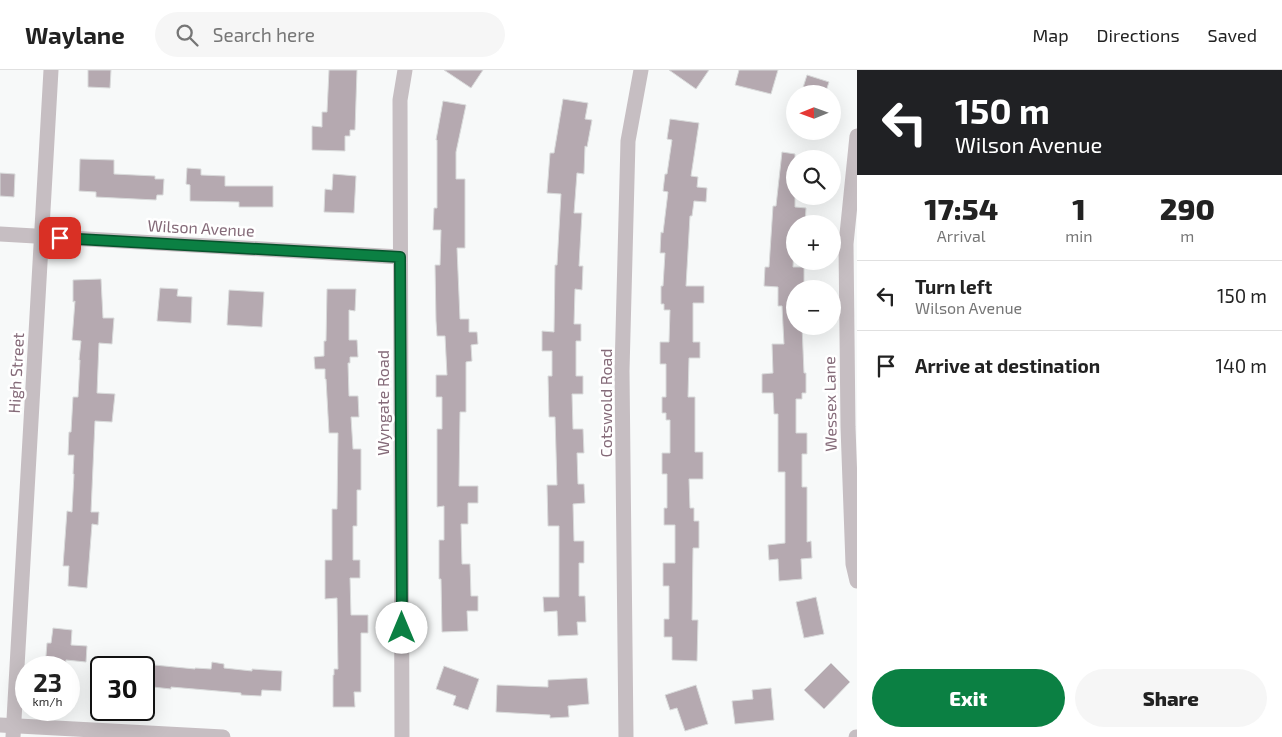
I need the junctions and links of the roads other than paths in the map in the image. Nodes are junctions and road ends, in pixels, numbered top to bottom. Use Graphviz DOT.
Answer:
graph roads {
  1 [pos="51,70"];
  2 [pos="405,70"];
  3 [pos="641,70"];
  4 [pos="857,136"];
  5 [pos="0,234"];
  6 [pos="41,236"];
  7 [pos="400,257"];
  8 [pos="857,580"];
  9 [pos="9,730"];
  10 [pos="223,737"];
  11 [pos="402,737"];
  12 [pos="626,737"];
  1 -- 6 [label="street, High Street"];
  2 -- 7 [label="street, Wyngate Road"];
  3 -- 12 [label="street, Cotswold Road"];
  4 -- 8 [label="street, Wessex Lane"];
  5 -- 6 [label="street, Wilson Avenue"];
  6 -- 7 [label="street, Wilson Avenue"];
  6 -- 9 [label="street, High Street"];
  7 -- 11 [label="street, Wyngate Road"];
  9 -- 10 [label="street"];
}
